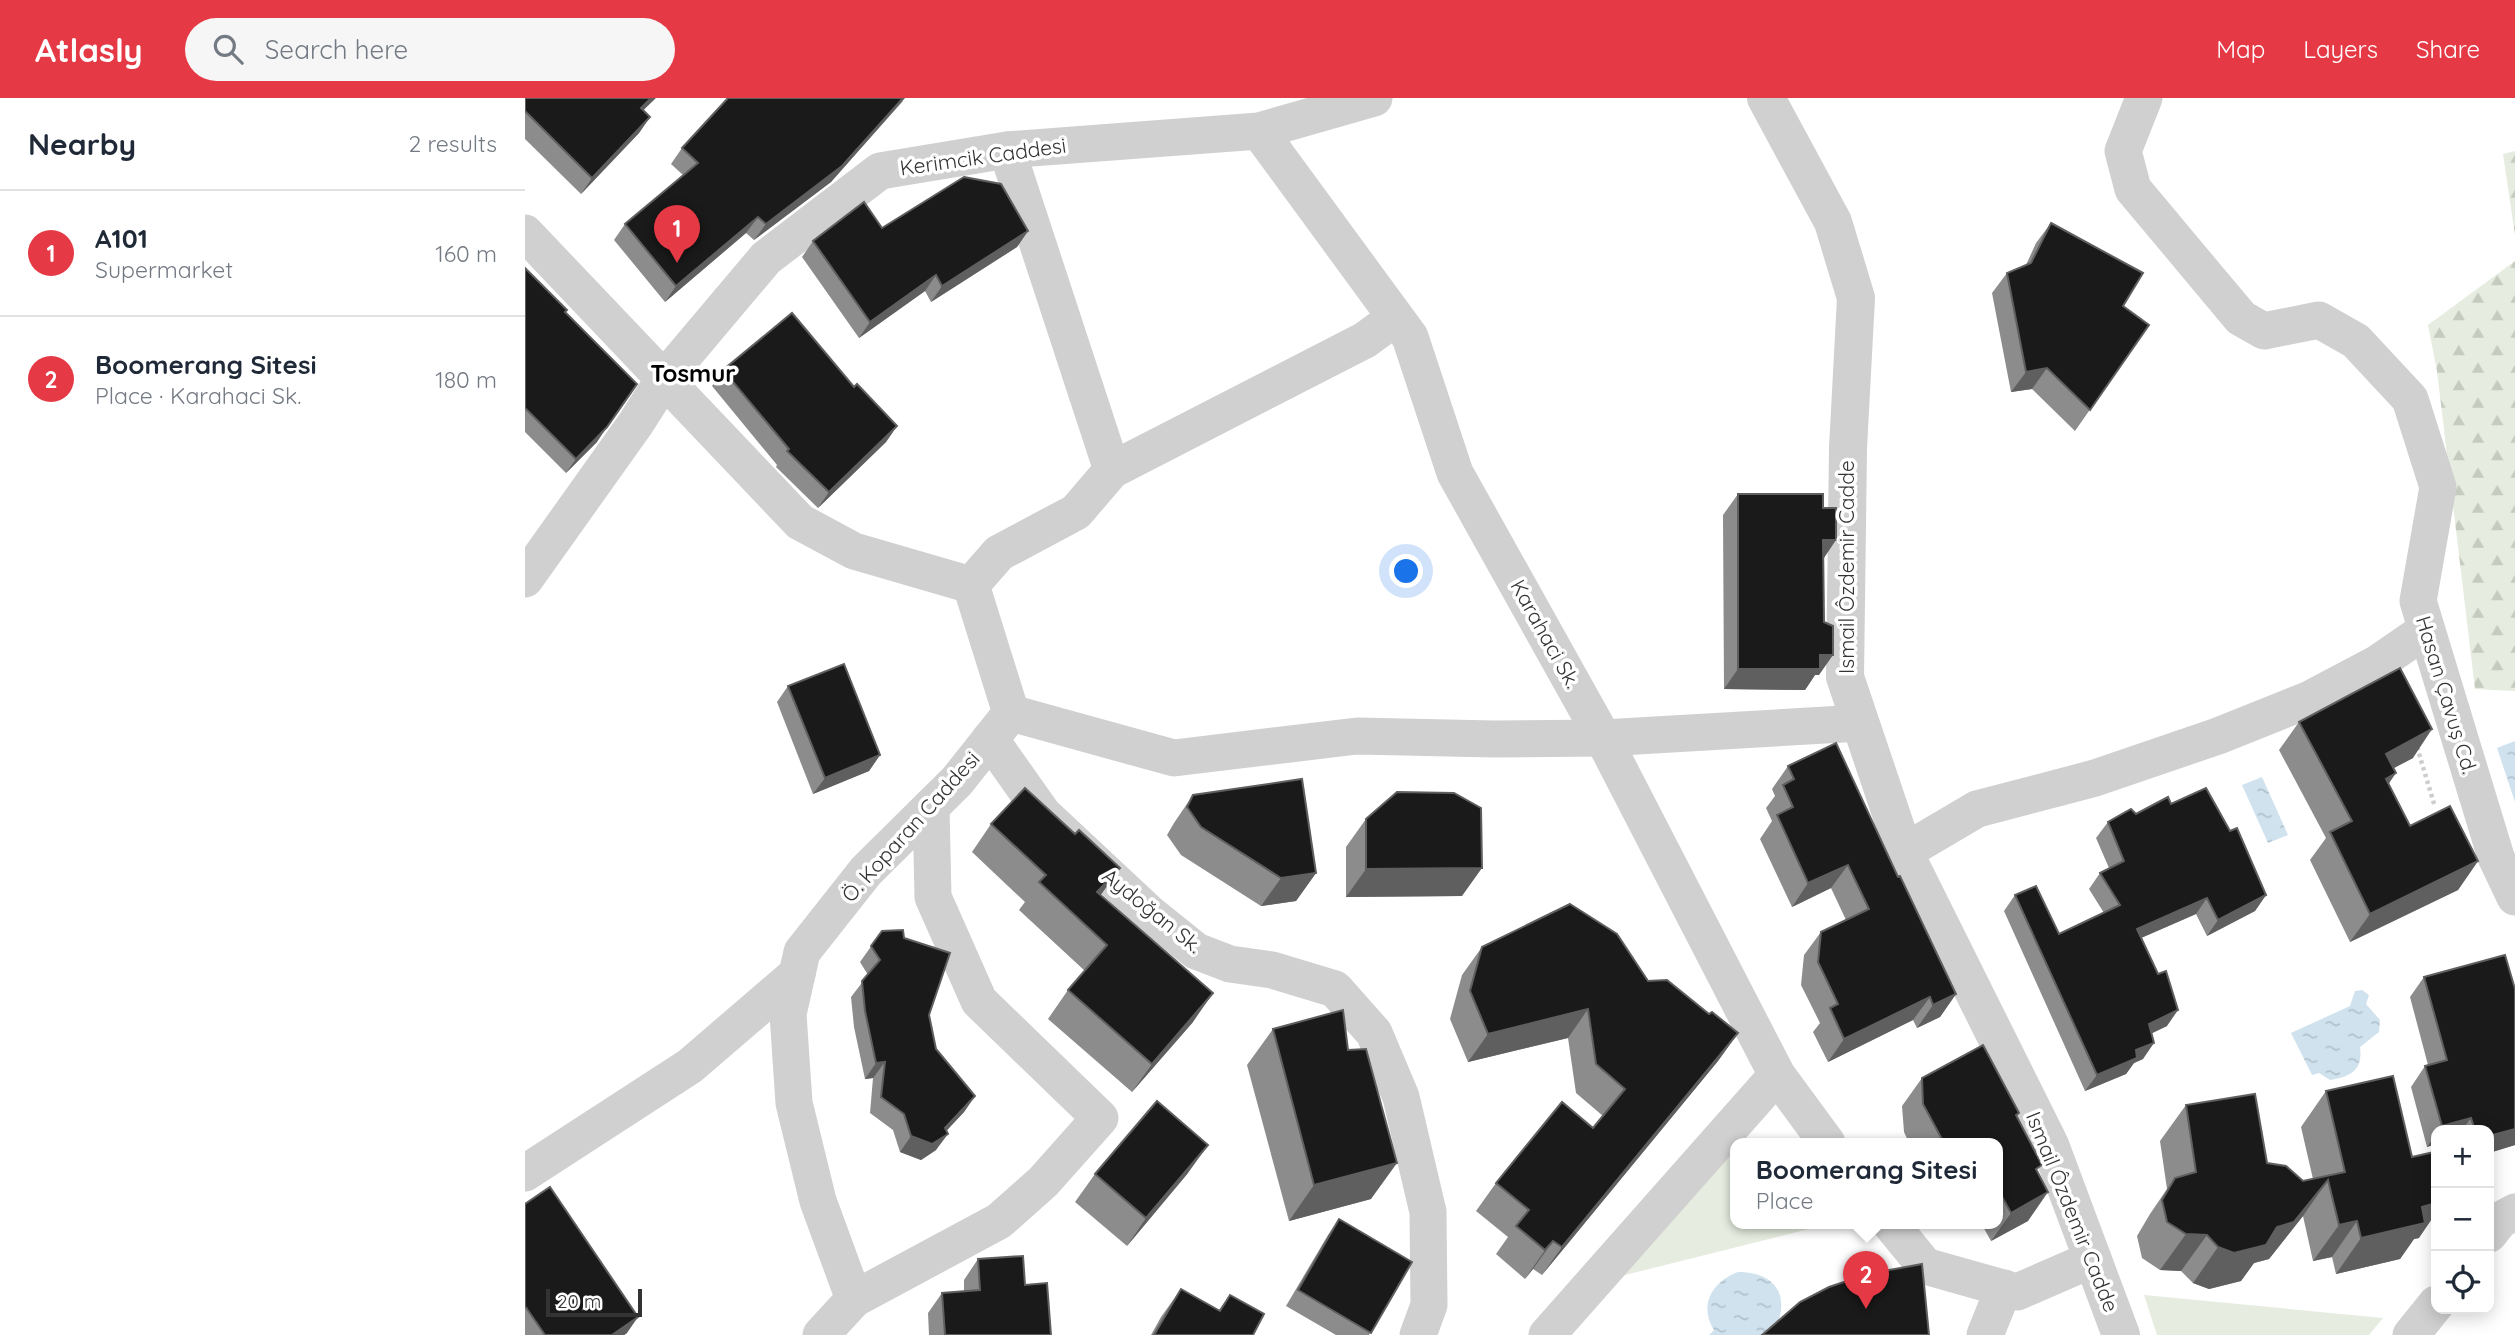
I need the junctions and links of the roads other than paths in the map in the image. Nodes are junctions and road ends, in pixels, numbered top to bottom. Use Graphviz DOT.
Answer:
graph roads {
  1 [pos="1374,98"];
  2 [pos="1766,98"];
  3 [pos="2117,98"];
  4 [pos="2144,98"];
  5 [pos="1259,131"];
  6 [pos="1007,150"];
  7 [pos="2123,151"];
  8 [pos="525,233"];
  9 [pos="1395,317"];
  10 [pos="664,379"];
  11 [pos="1112,470"];
  12 [pos="525,579"];
  13 [pos="971,585"];
  14 [pos="2426,630"];
  15 [pos="1860,723"];
  16 [pos="1000,726"];
  17 [pos="1603,738"];
  18 [pos="931,807"];
  19 [pos="1904,852"];
  20 [pos="2515,897"];
  21 [pos="797,974"];
  22 [pos="1777,1075"];
  23 [pos="1824,1138"];
  24 [pos="525,1173"];
  25 [pos="2515,1212"];
  26 [pos="2494,1228"];
  27 [pos="1895,1229"];
  28 [pos="2093,1259"];
  29 [pos="2004,1288"];
  30 [pos="854,1298"];
  31 [pos="2431,1310"];
  32 [pos="821,1335"];
  33 [pos="1418,1335"];
  34 [pos="1547,1335"];
  35 [pos="1985,1335"];
  36 [pos="2121,1335"];
  37 [pos="2411,1335"];
  1 -- 5 [label="street, Kerimcik Caddesi"];
  2 -- 15 [label="street, Ismail Ôzdemir Cadde"];
  3 -- 7 [label="street, Hasan Çavuş Cd."];
  4 -- 7 [label="street"];
  5 -- 6 [label="street, Kerimcik Caddesi"];
  5 -- 9 [label="street, Karahaci Sk."];
  6 -- 10 [label="street, Kerimcik Caddesi"];
  6 -- 11 [label="street"];
  7 -- 14 [label="street, Hasan Çavuş Cd."];
  8 -- 10 [label="street"];
  9 -- 11 [label="street"];
  9 -- 17 [label="street, Karahaci Sk."];
  10 -- 12 [label="street, Kerimcik Caddesi"];
  10 -- 13 [label="street"];
  11 -- 13 [label="street"];
  13 -- 16 [label="street"];
  14 -- 19 [label="street"];
  14 -- 20 [label="street, Hasan Çavuş Cd."];
  15 -- 17 [label="street"];
  15 -- 19 [label="street, Ismail Ôzdemir Cadde"];
  16 -- 17 [label="street"];
  16 -- 18 [label="street, Ö. Koparan Caddesi"];
  16 -- 33 [label="street, Aydoğan Sk."];
  17 -- 22 [label="street, Karahaci Sk."];
  18 -- 21 [label="street, Ö. Koparan Caddesi"];
  18 -- 30 [label="street"];
  19 -- 28 [label="street, Ismail Ôzdemir Cadde"];
  21 -- 24 [label="street"];
  21 -- 30 [label="street, Ö. Koparan Caddesi"];
  22 -- 23 [label="street, Karahaci Sk."];
  22 -- 34 [label="street"];
  25 -- 26 [label="street"];
  27 -- 29 [label="street"];
  28 -- 29 [label="street"];
  28 -- 36 [label="street, Ismail Ôzdemir Cadde"];
  29 -- 35 [label="street"];
  30 -- 32 [label="street"];
  31 -- 37 [label="street"];
}
